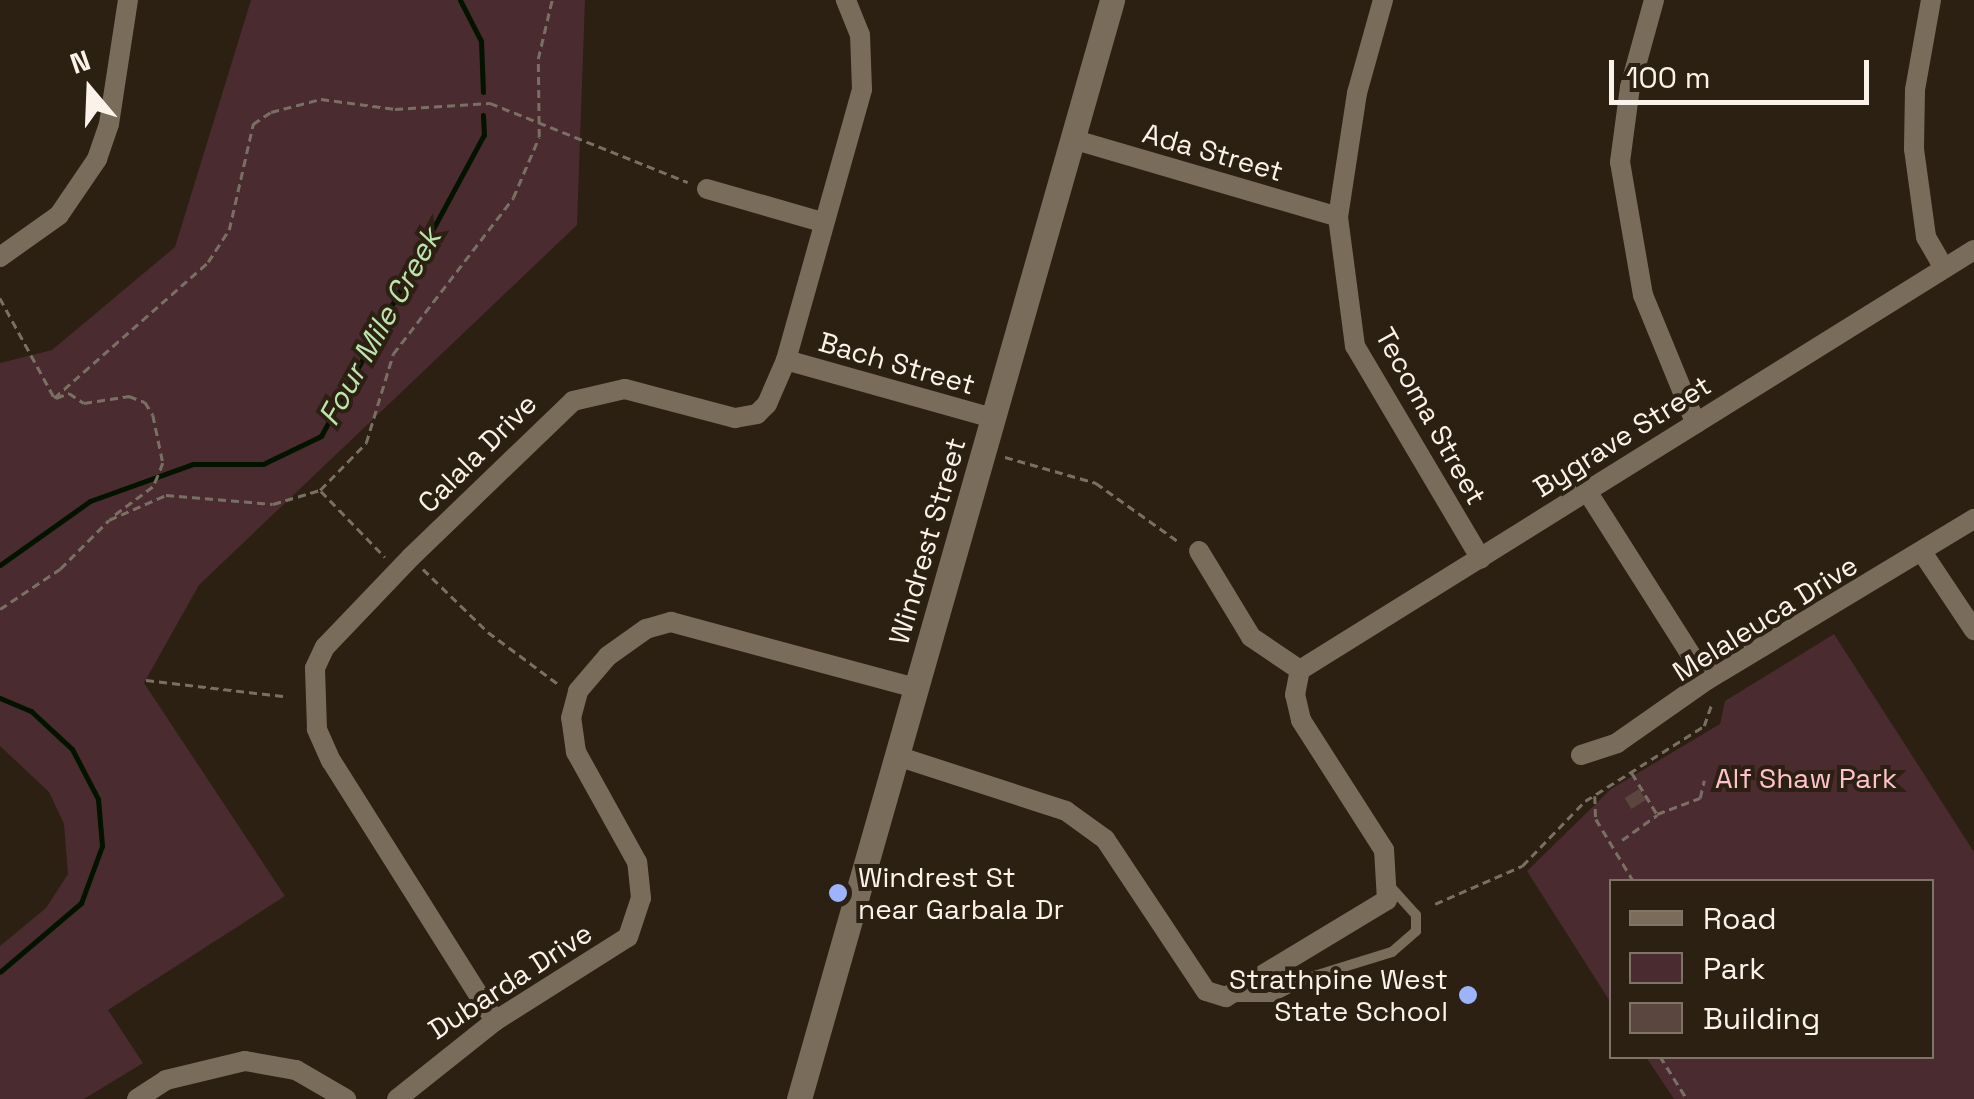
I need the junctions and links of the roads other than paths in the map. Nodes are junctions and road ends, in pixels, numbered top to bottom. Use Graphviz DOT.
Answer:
graph roads {
  1 [pos="128,0"];
  2 [pos="846,0"];
  3 [pos="1112,0"];
  4 [pos="1383,0"];
  5 [pos="1654,0"];
  6 [pos="1930,0"];
  7 [pos="1072,139"];
  8 [pos="707,189"];
  9 [pos="1338,217"];
  10 [pos="822,222"];
  11 [pos="1974,250"];
  12 [pos="0,257"];
  13 [pos="1944,268"];
  14 [pos="786,360"];
  15 [pos="993,418"];
  16 [pos="1696,424"];
  17 [pos="1586,488"];
  18 [pos="1974,519"];
  19 [pos="1199,551"];
  20 [pos="1922,552"];
  21 [pos="1481,559"];
  22 [pos="1974,630"];
  23 [pos="1300,670"];
  24 [pos="1708,680"];
  25 [pos="915,688"];
  26 [pos="1581,755"];
  27 [pos="896,756"];
  28 [pos="1389,886"];
  29 [pos="1226,997"];
  30 [pos="495,1021"];
  31 [pos="137,1099"];
  32 [pos="346,1099"];
  33 [pos="397,1099"];
  34 [pos="799,1099"];
  1 -- 12 [label="street"];
  2 -- 10 [label="street, Calala Drive"];
  3 -- 7 [label="street, Windrest Street"];
  4 -- 9 [label="street, Tecoma Street"];
  5 -- 16 [label="street"];
  6 -- 13 [label="street"];
  7 -- 9 [label="street, Ada Street"];
  7 -- 15 [label="street, Windrest Street"];
  8 -- 10 [label="street"];
  9 -- 21 [label="street, Tecoma Street"];
  10 -- 14 [label="street, Calala Drive"];
  11 -- 13 [label="street, Bygrave Street"];
  13 -- 16 [label="street, Bygrave Street"];
  14 -- 15 [label="street, Bach Street"];
  14 -- 30 [label="street, Calala Drive"];
  15 -- 25 [label="street, Windrest Street"];
  16 -- 17 [label="street, Bygrave Street"];
  17 -- 21 [label="street, Bygrave Street"];
  17 -- 24 [label="street"];
  18 -- 20 [label="street, Melaleuca Drive"];
  19 -- 23 [label="street"];
  20 -- 22 [label="street"];
  20 -- 24 [label="street, Melaleuca Drive"];
  21 -- 23 [label="street, Bygrave Street"];
  23 -- 28 [label="street"];
  24 -- 26 [label="street, Melaleuca Drive"];
  25 -- 27 [label="street, Windrest Street"];
  25 -- 30 [label="street, Dubarda Drive"];
  27 -- 29 [label="street"];
  27 -- 34 [label="street, Windrest Street"];
  28 -- 29 [label="street"];
  28 -- 29 [label="lane"];
  30 -- 33 [label="street, Dubarda Drive"];
  31 -- 32 [label="street"];
}
